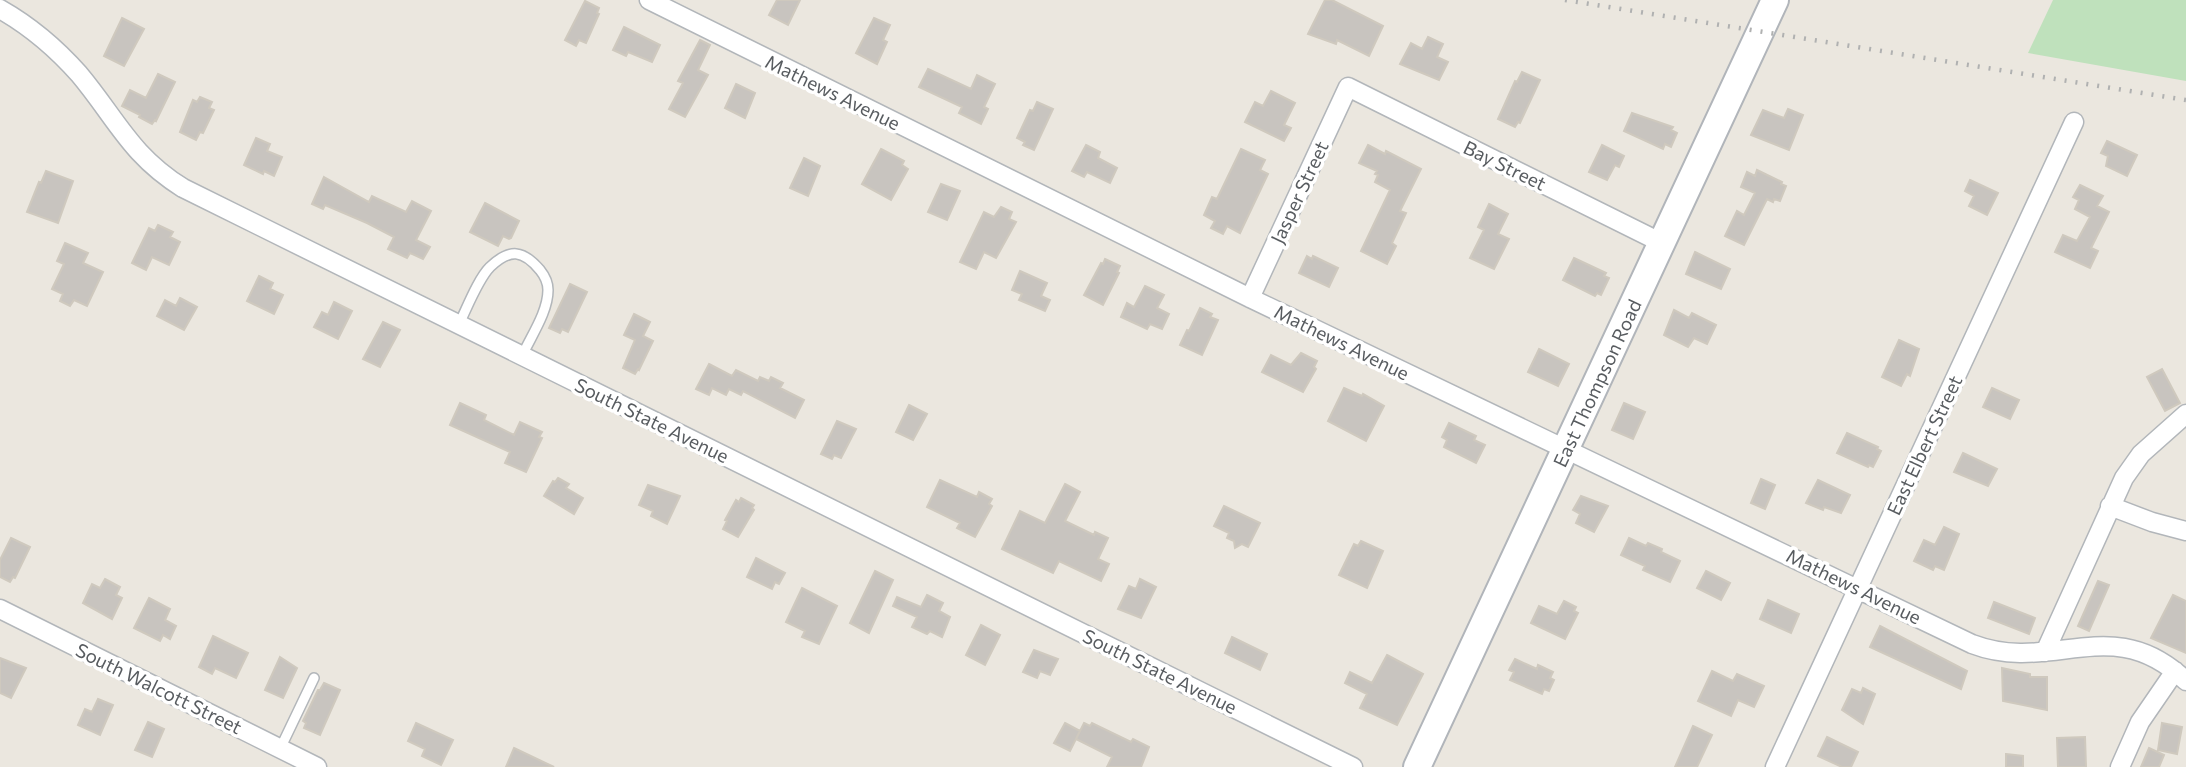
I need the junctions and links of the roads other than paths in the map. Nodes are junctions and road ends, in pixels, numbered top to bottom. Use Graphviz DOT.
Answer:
graph roads {
  1 [pos="649,0"];
  2 [pos="1775,0"];
  3 [pos="0,9"];
  4 [pos="1348,87"];
  5 [pos="2074,122"];
  6 [pos="1662,243"];
  7 [pos="1250,298"];
  8 [pos="459,324"];
  9 [pos="522,356"];
  10 [pos="2186,414"];
  11 [pos="1565,450"];
  12 [pos="2109,506"];
  13 [pos="2186,531"];
  14 [pos="1858,587"];
  15 [pos="0,609"];
  16 [pos="2045,652"];
  17 [pos="2180,676"];
  18 [pos="314,678"];
  19 [pos="280,748"];
  20 [pos="317,767"];
  21 [pos="1353,767"];
  22 [pos="1417,767"];
  23 [pos="1775,767"];
  24 [pos="2120,767"];
  1 -- 7 [label="street, Mathews Avenue"];
  2 -- 6 [label="main road, East Thompson Road"];
  3 -- 8 [label="street, South State Avenue"];
  4 -- 6 [label="street, Bay Street"];
  4 -- 7 [label="street, Jasper Street"];
  5 -- 14 [label="street, East Elbert Street"];
  6 -- 11 [label="main road, East Thompson Road"];
  7 -- 11 [label="street, Mathews Avenue"];
  8 -- 9 [label="street, South State Avenue"];
  8 -- 9 [label="lane"];
  9 -- 21 [label="street, South State Avenue"];
  10 -- 12 [label="street"];
  11 -- 14 [label="street, Mathews Avenue"];
  11 -- 22 [label="main road, East Thompson Road"];
  12 -- 13 [label="street"];
  12 -- 16 [label="street"];
  14 -- 16 [label="street, Mathews Avenue"];
  14 -- 23 [label="street, East Elbert Street"];
  15 -- 19 [label="street, South Walcott Street"];
  16 -- 17 [label="street, Mathews Avenue"];
  17 -- 24 [label="street"];
  18 -- 19 [label="lane"];
  19 -- 20 [label="street, South Walcott Street"];
}
